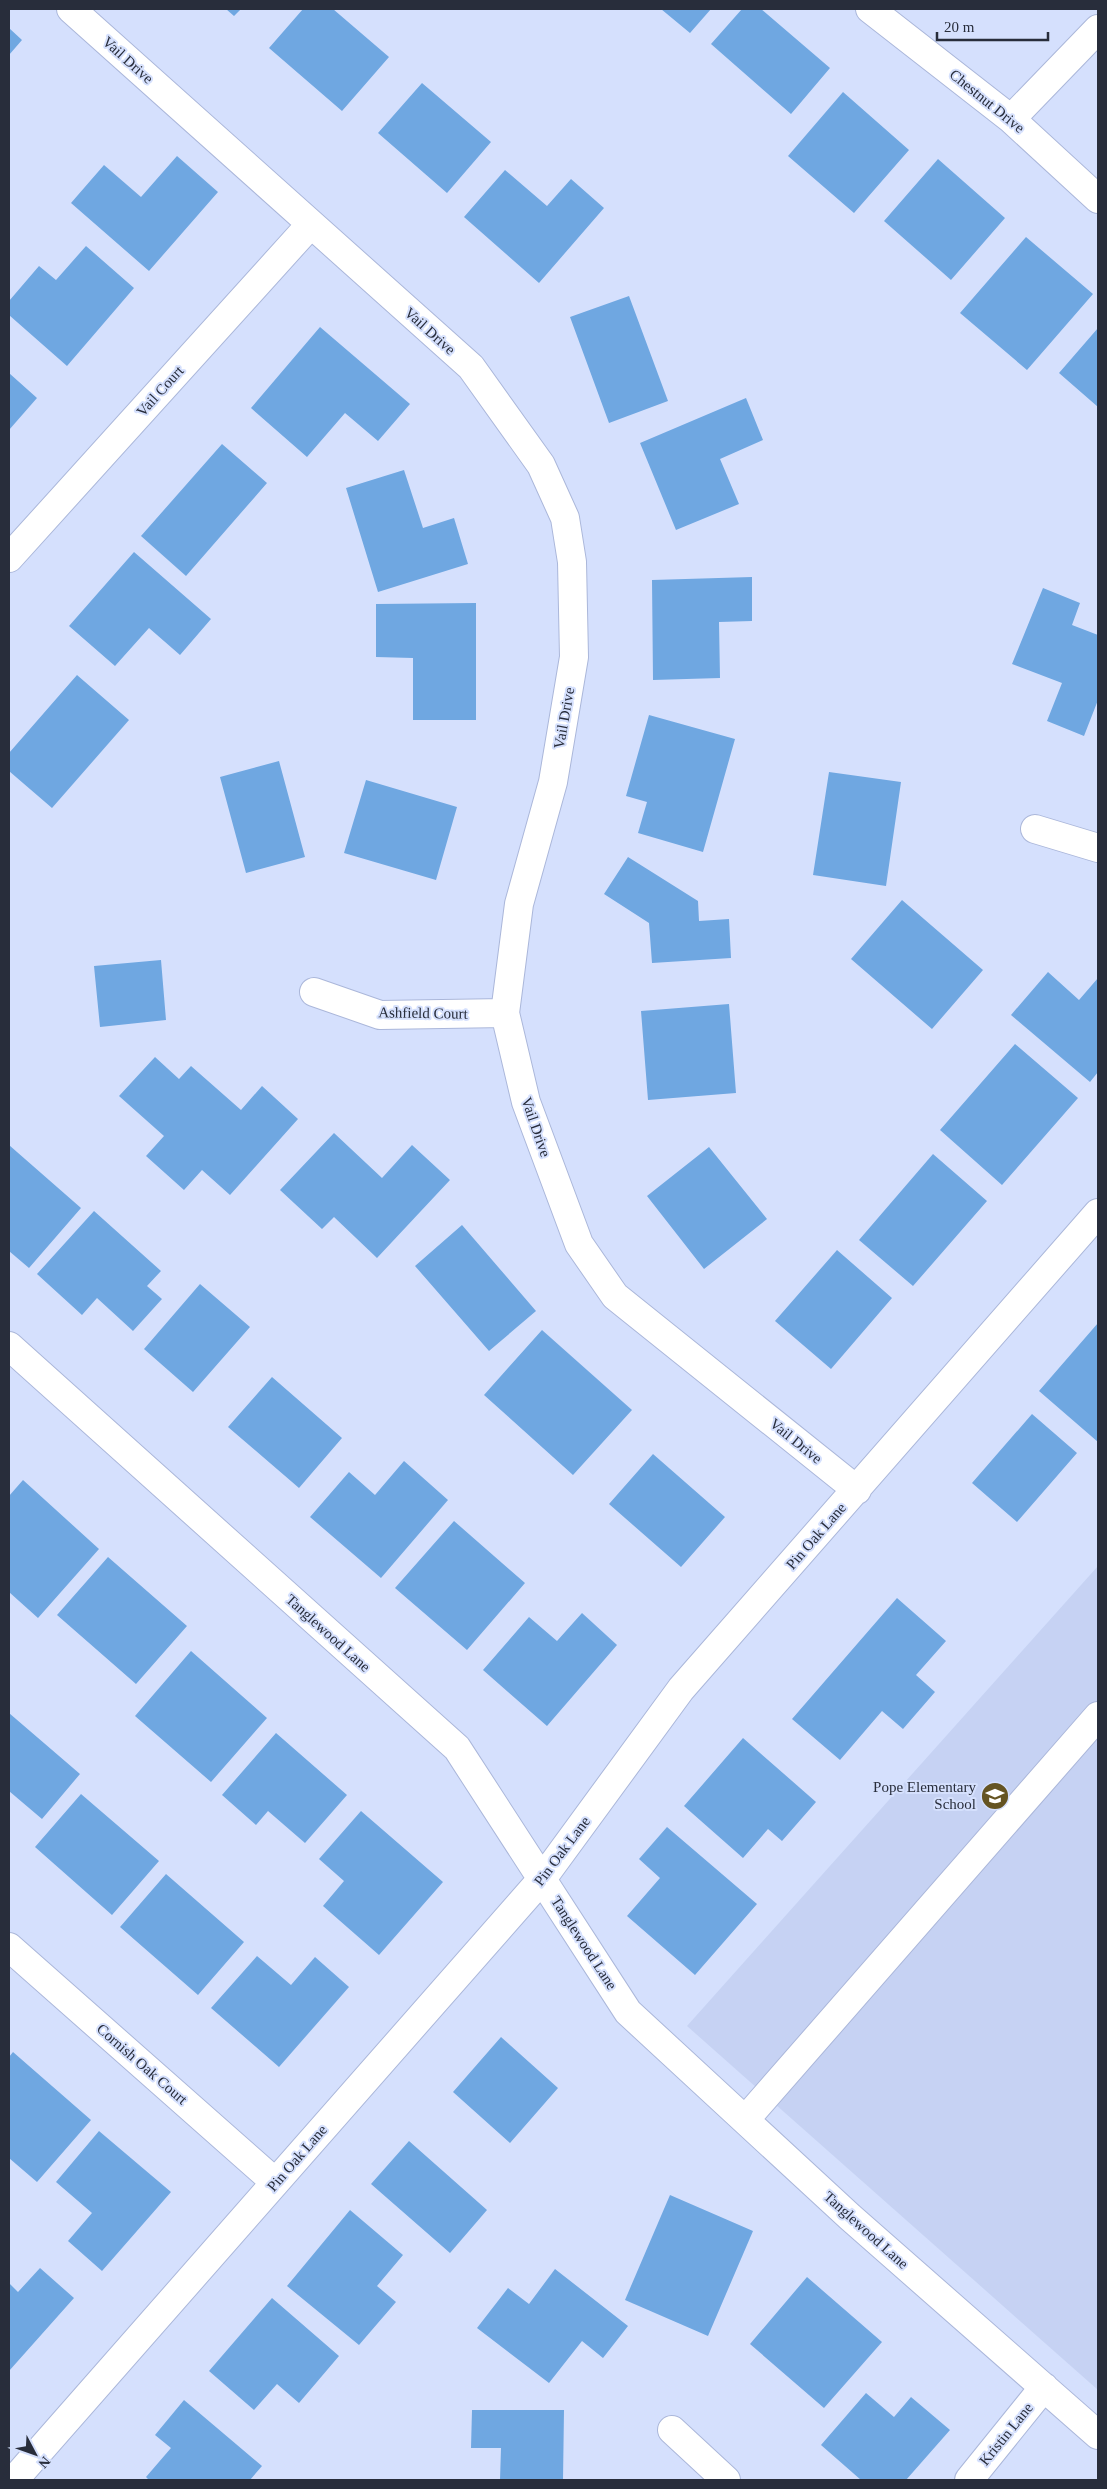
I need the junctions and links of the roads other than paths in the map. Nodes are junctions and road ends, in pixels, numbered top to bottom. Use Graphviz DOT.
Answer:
graph roads {
  1 [pos="71,9"];
  2 [pos="870,9"];
  3 [pos="1098,29"];
  4 [pos="1011,119"];
  5 [pos="1098,199"];
  6 [pos="311,224"];
  7 [pos="9,558"];
  8 [pos="1035,829"];
  9 [pos="1098,848"];
  10 [pos="314,992"];
  11 [pos="505,1013"];
  12 [pos="1098,1213"];
  13 [pos="9,1346"];
  14 [pos="857,1490"];
  15 [pos="1098,1716"];
  16 [pos="542,1879"];
  17 [pos="9,1947"];
  18 [pos="745,2120"];
  19 [pos="275,2182"];
  20 [pos="1044,2387"];
  21 [pos="672,2430"];
  22 [pos="1098,2434"];
  23 [pos="14,2480"];
  24 [pos="726,2480"];
  25 [pos="968,2480"];
  1 -- 6 [label="street, Vail Drive"];
  2 -- 4 [label="street, Chestnut Drive"];
  3 -- 4 [label="street"];
  4 -- 5 [label="street, Chestnut Drive"];
  6 -- 7 [label="street, Vail Court"];
  6 -- 11 [label="street, Vail Drive"];
  8 -- 9 [label="street"];
  10 -- 11 [label="street, Ashfield Court"];
  11 -- 14 [label="street, Vail Drive"];
  12 -- 14 [label="street, Pin Oak Lane"];
  13 -- 16 [label="street, Tanglewood Lane"];
  14 -- 16 [label="street, Pin Oak Lane"];
  15 -- 18 [label="street"];
  16 -- 18 [label="street, Tanglewood Lane"];
  16 -- 19 [label="street, Pin Oak Lane"];
  17 -- 19 [label="street, Cornish Oak Court"];
  18 -- 20 [label="street, Tanglewood Lane"];
  19 -- 23 [label="street, Pin Oak Lane"];
  20 -- 22 [label="street, Tanglewood Lane"];
  20 -- 25 [label="street, Kristin Lane"];
  21 -- 24 [label="street"];
}
